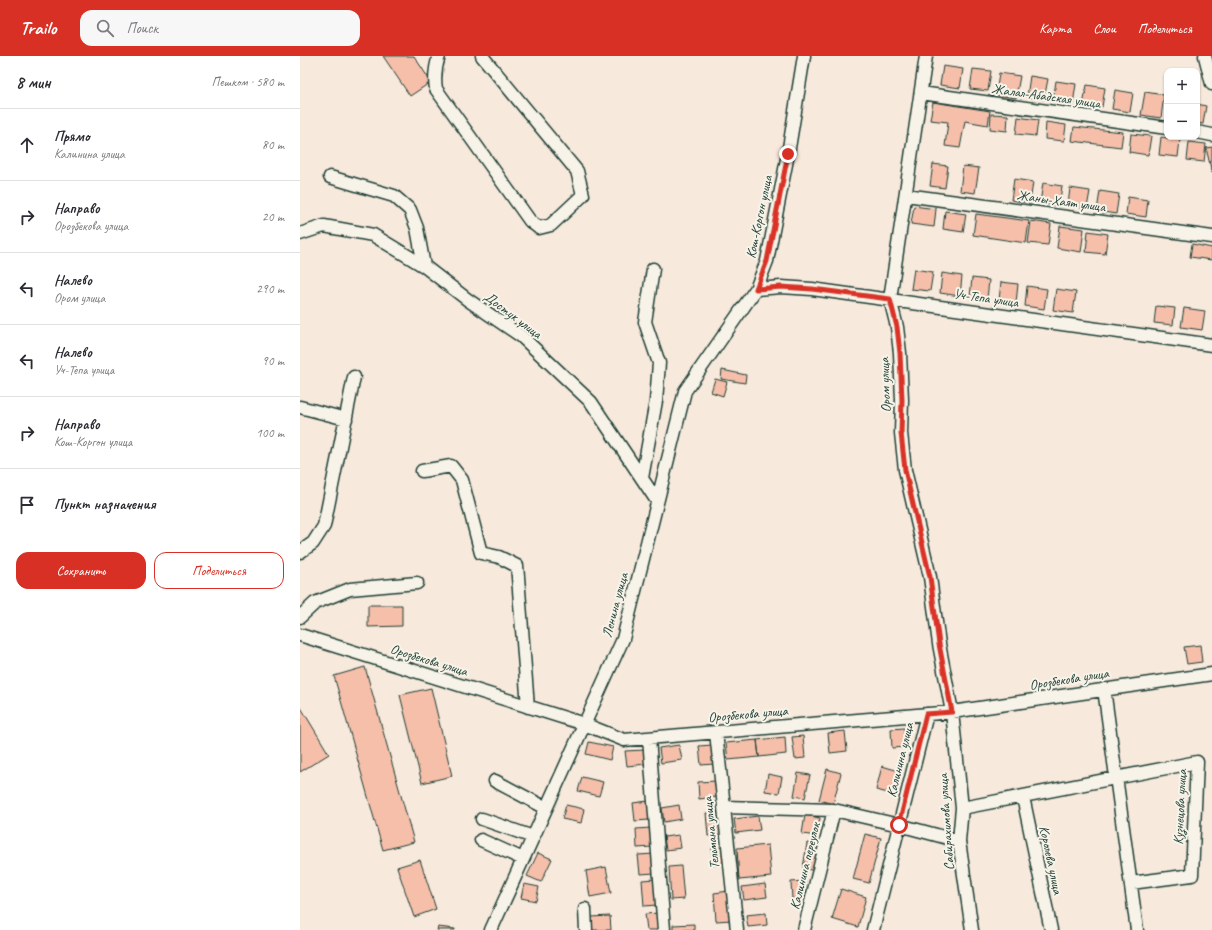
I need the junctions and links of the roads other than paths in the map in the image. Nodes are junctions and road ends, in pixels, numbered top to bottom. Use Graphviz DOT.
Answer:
graph roads {
  1 [pos="438,56"];
  2 [pos="482,56"];
  3 [pos="804,56"];
  4 [pos="926,56"];
  5 [pos="1205,56"];
  6 [pos="1212,84"];
  7 [pos="921,93"];
  8 [pos="1164,128"];
  9 [pos="1200,132"];
  10 [pos="1212,134"];
  11 [pos="330,177"];
  12 [pos="906,195"];
  13 [pos="300,234"];
  14 [pos="1212,237"];
  15 [pos="424,266"];
  16 [pos="653,269"];
  17 [pos="756,289"];
  18 [pos="890,299"];
  19 [pos="1212,345"];
  20 [pos="354,377"];
  21 [pos="300,407"];
  22 [pos="346,419"];
  23 [pos="422,470"];
  24 [pos="642,478"];
  25 [pos="657,501"];
  26 [pos="300,552"];
  27 [pos="417,582"];
  28 [pos="300,617"];
  29 [pos="300,635"];
  30 [pos="1212,674"];
  31 [pos="1104,689"];
  32 [pos="528,707"];
  33 [pos="952,712"];
  34 [pos="926,714"];
  35 [pos="584,724"];
  36 [pos="716,732"];
  37 [pos="649,738"];
  38 [pos="1116,778"];
  39 [pos="495,781"];
  40 [pos="1023,797"];
  41 [pos="724,807"];
  42 [pos="546,808"];
  43 [pos="962,808"];
  44 [pos="834,810"];
  45 [pos="482,819"];
  46 [pos="899,825"];
  47 [pos="533,837"];
  48 [pos="481,840"];
  49 [pos="959,841"];
  50 [pos="523,859"];
  51 [pos="1131,882"];
  52 [pos="586,910"];
  53 [pos="491,930"];
  54 [pos="586,930"];
  55 [pos="664,930"];
  56 [pos="737,930"];
  57 [pos="804,930"];
  58 [pos="873,930"];
  59 [pos="972,930"];
  60 [pos="1051,930"];
  61 [pos="1137,930"];
  1 -- 2 [label="street"];
  3 -- 17 [label="street, Кош-Коргон улица"];
  4 -- 7 [label="street, Ором улица"];
  5 -- 6 [label="street"];
  7 -- 8 [label="street, Жалал-Абадская улица"];
  7 -- 12 [label="street, Ором улица"];
  9 -- 10 [label="street"];
  11 -- 15 [label="street"];
  12 -- 14 [label="street, Жаны-Хаят улица"];
  12 -- 18 [label="street, Ором улица"];
  13 -- 15 [label="street, Достук улица"];
  15 -- 24 [label="street, Достук улица"];
  16 -- 24 [label="street"];
  17 -- 18 [label="street, Уч-Тепа улица"];
  17 -- 25 [label="street, Ленина улица"];
  18 -- 19 [label="street, Уч-Тепа улица"];
  18 -- 33 [label="street, Ором улица"];
  20 -- 22 [label="street"];
  21 -- 22 [label="street"];
  22 -- 26 [label="street"];
  23 -- 32 [label="street"];
  24 -- 25 [label="street, Достук улица"];
  25 -- 35 [label="street, Ленина улица"];
  27 -- 28 [label="street"];
  29 -- 32 [label="street, Орозбекова улица"];
  30 -- 31 [label="street, Орозбекова улица"];
  31 -- 33 [label="street, Орозбекова улица"];
  31 -- 38 [label="street"];
  32 -- 35 [label="street, Орозбекова улица"];
  33 -- 34 [label="street, Орозбекова улица"];
  33 -- 43 [label="street, Сабирахимова улица"];
  34 -- 36 [label="street, Орозбекова улица"];
  34 -- 46 [label="street, Калинина улица"];
  35 -- 37 [label="street, Орозбекова улица"];
  35 -- 42 [label="street, Ленина улица"];
  36 -- 37 [label="street, Орозбекова улица"];
  36 -- 41 [label="street, Тельмана улица"];
  37 -- 55 [label="street"];
  38 -- 40 [label="street, Кузнецова улица"];
  38 -- 51 [label="street"];
  38 -- 51 [label="street, Кузнецова улица"];
  39 -- 42 [label="street"];
  40 -- 43 [label="street, Кузнецова улица"];
  40 -- 60 [label="street, Королева улица"];
  41 -- 44 [label="street"];
  41 -- 56 [label="street, Тельмана улица"];
  42 -- 47 [label="street, Ленина улица"];
  43 -- 49 [label="street, Сабирахимова улица"];
  44 -- 46 [label="street"];
  44 -- 57 [label="street, Калинина переулок"];
  45 -- 47 [label="street"];
  46 -- 49 [label="street"];
  46 -- 58 [label="street, Калинина улица"];
  47 -- 50 [label="street, Ленина улица"];
  48 -- 50 [label="street"];
  49 -- 59 [label="street, Сабирахимова улица"];
  50 -- 53 [label="street, Ленина улица"];
  51 -- 61 [label="street"];
  52 -- 54 [label="street"];
}
